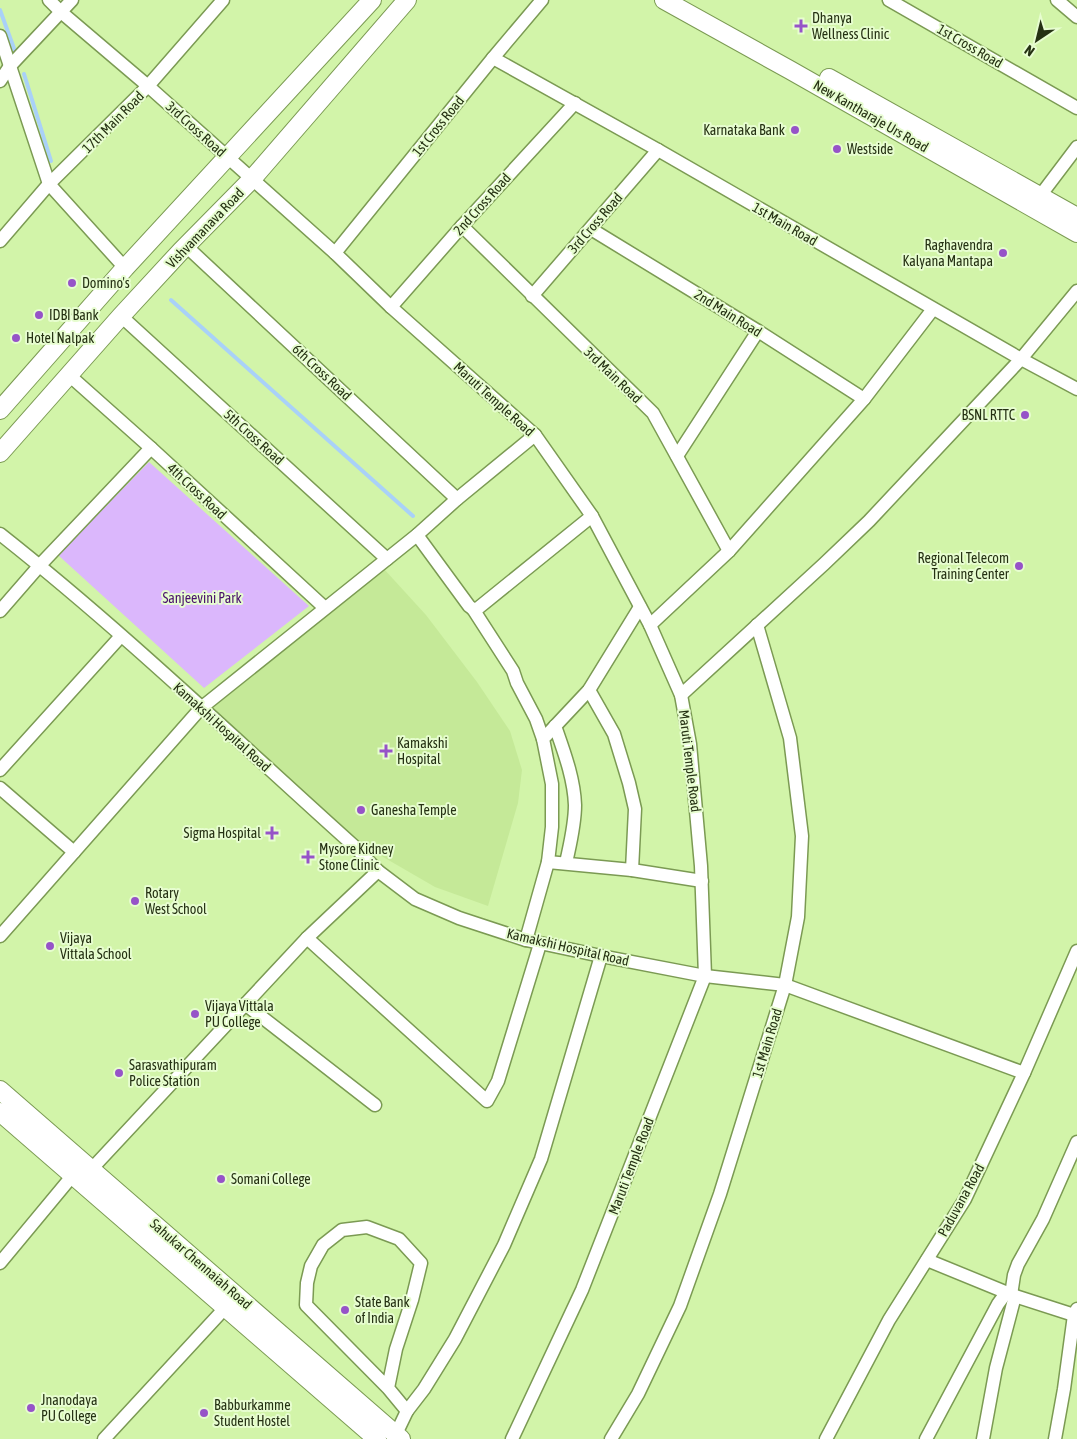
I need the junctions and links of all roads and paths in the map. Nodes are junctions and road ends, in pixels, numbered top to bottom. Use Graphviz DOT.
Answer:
graph roads {
  1 [pos="49,0"];
  2 [pos="72,0"];
  3 [pos="223,0"];
  4 [pos="372,0"];
  5 [pos="407,0"];
  6 [pos="542,0"];
  7 [pos="664,0"];
  8 [pos="689,0"];
  9 [pos="888,0"];
  10 [pos="1057,0"];
  11 [pos="61,12"];
  12 [pos="1077,17"];
  13 [pos="0,36"];
  14 [pos="493,58"];
  15 [pos="10,66"];
  16 [pos="1,78"];
  17 [pos="148,86"];
  18 [pos="575,103"];
  19 [pos="1077,108"];
  20 [pos="1077,147"];
  21 [pos="658,150"];
  22 [pos="227,157"];
  23 [pos="252,179"];
  24 [pos="49,184"];
  25 [pos="1040,196"];
  26 [pos="1077,218"];
  27 [pos="462,226"];
  28 [pos="591,229"];
  29 [pos="1077,233"];
  30 [pos="0,241"];
  31 [pos="186,246"];
  32 [pos="335,253"];
  33 [pos="125,268"];
  34 [pos="1077,291"];
  35 [pos="532,296"];
  36 [pos="391,307"];
  37 [pos="934,309"];
  38 [pos="121,316"];
  39 [pos="758,331"];
  40 [pos="1021,359"];
  41 [pos="69,375"];
  42 [pos="1077,389"];
  43 [pos="864,399"];
  44 [pos="0,410"];
  45 [pos="535,435"];
  46 [pos="151,448"];
  47 [pos="0,453"];
  48 [pos="677,456"];
  49 [pos="457,499"];
  50 [pos="592,516"];
  51 [pos="0,534"];
  52 [pos="418,535"];
  53 [pos="729,551"];
  54 [pos="387,559"];
  55 [pos="40,566"];
  56 [pos="640,607"];
  57 [pos="325,608"];
  58 [pos="473,609"];
  59 [pos="0,611"];
  60 [pos="650,625"];
  61 [pos="757,625"];
  62 [pos="121,636"];
  63 [pos="589,690"];
  64 [pos="681,695"];
  65 [pos="201,708"];
  66 [pos="555,726"];
  67 [pos="543,739"];
  68 [pos="0,770"];
  69 [pos="0,788"];
  70 [pos="74,852"];
  71 [pos="548,862"];
  72 [pos="566,863"];
  73 [pos="378,870"];
  74 [pos="632,870"];
  75 [pos="702,881"];
  76 [pos="2,931"];
  77 [pos="307,938"];
  78 [pos="526,940"];
  79 [pos="540,944"];
  80 [pos="1077,951"];
  81 [pos="601,956"];
  82 [pos="1073,971"];
  83 [pos="705,976"];
  84 [pos="785,985"];
  85 [pos="245,1004"];
  86 [pos="1024,1073"];
  87 [pos="0,1090"];
  88 [pos="375,1105"];
  89 [pos="0,1112"];
  90 [pos="1077,1142"];
  91 [pos="81,1175"];
  92 [pos="927,1260"];
  93 [pos="0,1263"];
  94 [pos="1011,1295"];
  95 [pos="225,1308"];
  96 [pos="1075,1312"];
  97 [pos="388,1388"];
  98 [pos="407,1411"];
  99 [pos="399,1437"];
  100 [pos="104,1439"];
  101 [pos="377,1439"];
  102 [pos="512,1439"];
  103 [pos="611,1439"];
  104 [pos="826,1439"];
  105 [pos="926,1439"];
  106 [pos="982,1439"];
  107 [pos="1056,1439"];
  1 -- 11 [label="street, 3rd Cross Road"];
  2 -- 11 [label="street"];
  3 -- 17 [label="street, 17th Main Road"];
  4 -- 22 [label="main road"];
  5 -- 23 [label="main road, Vishvamanava Road"];
  6 -- 14 [label="street, 1st Cross Road"];
  7 -- 29 [label="main road, New Kantharaje Urs Road"];
  8 -- 25 [label="main road, New Kantharaje Urs Road"];
  9 -- 19 [label="street, 1st Cross Road"];
  10 -- 12 [label="street"];
  11 -- 15 [label="street"];
  11 -- 17 [label="street, 3rd Cross Road"];
  13 -- 15 [label="street"];
  14 -- 18 [label="street, 1st Main Road"];
  14 -- 32 [label="street, 1st Cross Road"];
  15 -- 16 [label="street"];
  15 -- 24 [label="street"];
  17 -- 22 [label="street, 3rd Cross Road"];
  17 -- 24 [label="street, 17th Main Road"];
  18 -- 21 [label="street, 1st Main Road"];
  18 -- 27 [label="street, 2nd Cross Road"];
  20 -- 25 [label="street"];
  21 -- 28 [label="street, 3rd Cross Road"];
  21 -- 37 [label="street, 1st Main Road"];
  22 -- 23 [label="street, 3rd Cross Road"];
  22 -- 33 [label="main road"];
  23 -- 31 [label="main road, Vishvamanava Road"];
  23 -- 32 [label="street, Maruti Temple Road"];
  24 -- 30 [label="street, 17th Main Road"];
  24 -- 33 [label="street"];
  25 -- 26 [label="main road, New Kantharaje Urs Road"];
  27 -- 35 [label="street, 3rd Main Road"];
  27 -- 36 [label="street, 2nd Cross Road"];
  28 -- 35 [label="street, 3rd Cross Road"];
  28 -- 39 [label="street, 2nd Main Road"];
  31 -- 38 [label="main road, Vishvamanava Road"];
  31 -- 49 [label="street, 6th Cross Road"];
  32 -- 36 [label="street, Maruti Temple Road"];
  33 -- 44 [label="main road"];
  34 -- 40 [label="street"];
  35 -- 48 [label="street, 3rd Main Road"];
  36 -- 45 [label="street, Maruti Temple Road"];
  37 -- 40 [label="street, 1st Main Road"];
  37 -- 43 [label="street"];
  38 -- 41 [label="main road, Vishvamanava Road"];
  38 -- 54 [label="street, 5th Cross Road"];
  39 -- 43 [label="street, 2nd Main Road"];
  39 -- 48 [label="street"];
  40 -- 42 [label="street, 1st Main Road"];
  40 -- 61 [label="street"];
  41 -- 46 [label="street, 4th Cross Road"];
  41 -- 47 [label="main road, Vishvamanava Road"];
  43 -- 53 [label="street"];
  45 -- 49 [label="street"];
  45 -- 50 [label="street, Maruti Temple Road"];
  46 -- 55 [label="street"];
  46 -- 57 [label="street, 4th Cross Road"];
  48 -- 53 [label="street, 3rd Main Road"];
  49 -- 52 [label="street"];
  50 -- 56 [label="street, Maruti Temple Road"];
  50 -- 58 [label="street"];
  51 -- 55 [label="street, Kamakshi Hospital Road"];
  52 -- 54 [label="street"];
  52 -- 58 [label="street"];
  53 -- 60 [label="street"];
  54 -- 57 [label="street"];
  55 -- 59 [label="street"];
  55 -- 62 [label="street, Kamakshi Hospital Road"];
  56 -- 60 [label="street, Maruti Temple Road"];
  56 -- 63 [label="street"];
  57 -- 65 [label="street"];
  58 -- 67 [label="street"];
  60 -- 64 [label="street, Maruti Temple Road"];
  61 -- 64 [label="street"];
  61 -- 84 [label="street, 1st Main Road"];
  62 -- 65 [label="street, Kamakshi Hospital Road"];
  62 -- 68 [label="street"];
  63 -- 66 [label="street"];
  63 -- 74 [label="street"];
  64 -- 75 [label="street, Maruti Temple Road"];
  65 -- 70 [label="street"];
  65 -- 73 [label="street, Kamakshi Hospital Road"];
  66 -- 67 [label="street"];
  66 -- 72 [label="street"];
  67 -- 71 [label="street"];
  69 -- 70 [label="street"];
  70 -- 76 [label="street"];
  71 -- 72 [label="street"];
  71 -- 78 [label="street"];
  72 -- 74 [label="street"];
  73 -- 77 [label="street"];
  73 -- 78 [label="street, Kamakshi Hospital Road"];
  74 -- 75 [label="street"];
  75 -- 83 [label="street, Maruti Temple Road"];
  77 -- 79 [label="street"];
  77 -- 85 [label="street"];
  78 -- 79 [label="street, Kamakshi Hospital Road"];
  79 -- 81 [label="street, Kamakshi Hospital Road"];
  80 -- 82 [label="street, Paduvana Road"];
  81 -- 83 [label="street, Kamakshi Hospital Road"];
  81 -- 98 [label="street"];
  82 -- 86 [label="street, Paduvana Road"];
  83 -- 84 [label="street, Kamakshi Hospital Road"];
  83 -- 102 [label="street, Maruti Temple Road"];
  84 -- 86 [label="street, Kamakshi Hospital Road"];
  84 -- 103 [label="street, 1st Main Road"];
  85 -- 88 [label="street"];
  85 -- 91 [label="street"];
  86 -- 92 [label="street, Paduvana Road"];
  87 -- 91 [label="main road, Sahukar Chennaiah Road"];
  89 -- 91 [label="main road, Sahukar Chennaiah Road"];
  90 -- 94 [label="street"];
  91 -- 93 [label="street"];
  91 -- 95 [label="main road, Sahukar Chennaiah Road"];
  91 -- 99 [label="main road, Sahukar Chennaiah Road"];
  92 -- 94 [label="street"];
  92 -- 104 [label="street, Paduvana Road"];
  94 -- 96 [label="street"];
  94 -- 105 [label="street"];
  94 -- 106 [label="street"];
  95 -- 100 [label="street"];
  95 -- 101 [label="main road, Sahukar Chennaiah Road"];
  96 -- 107 [label="street"];
  97 -- 97 [label="street"];
  97 -- 98 [label="street"];
  98 -- 99 [label="street"];
}
